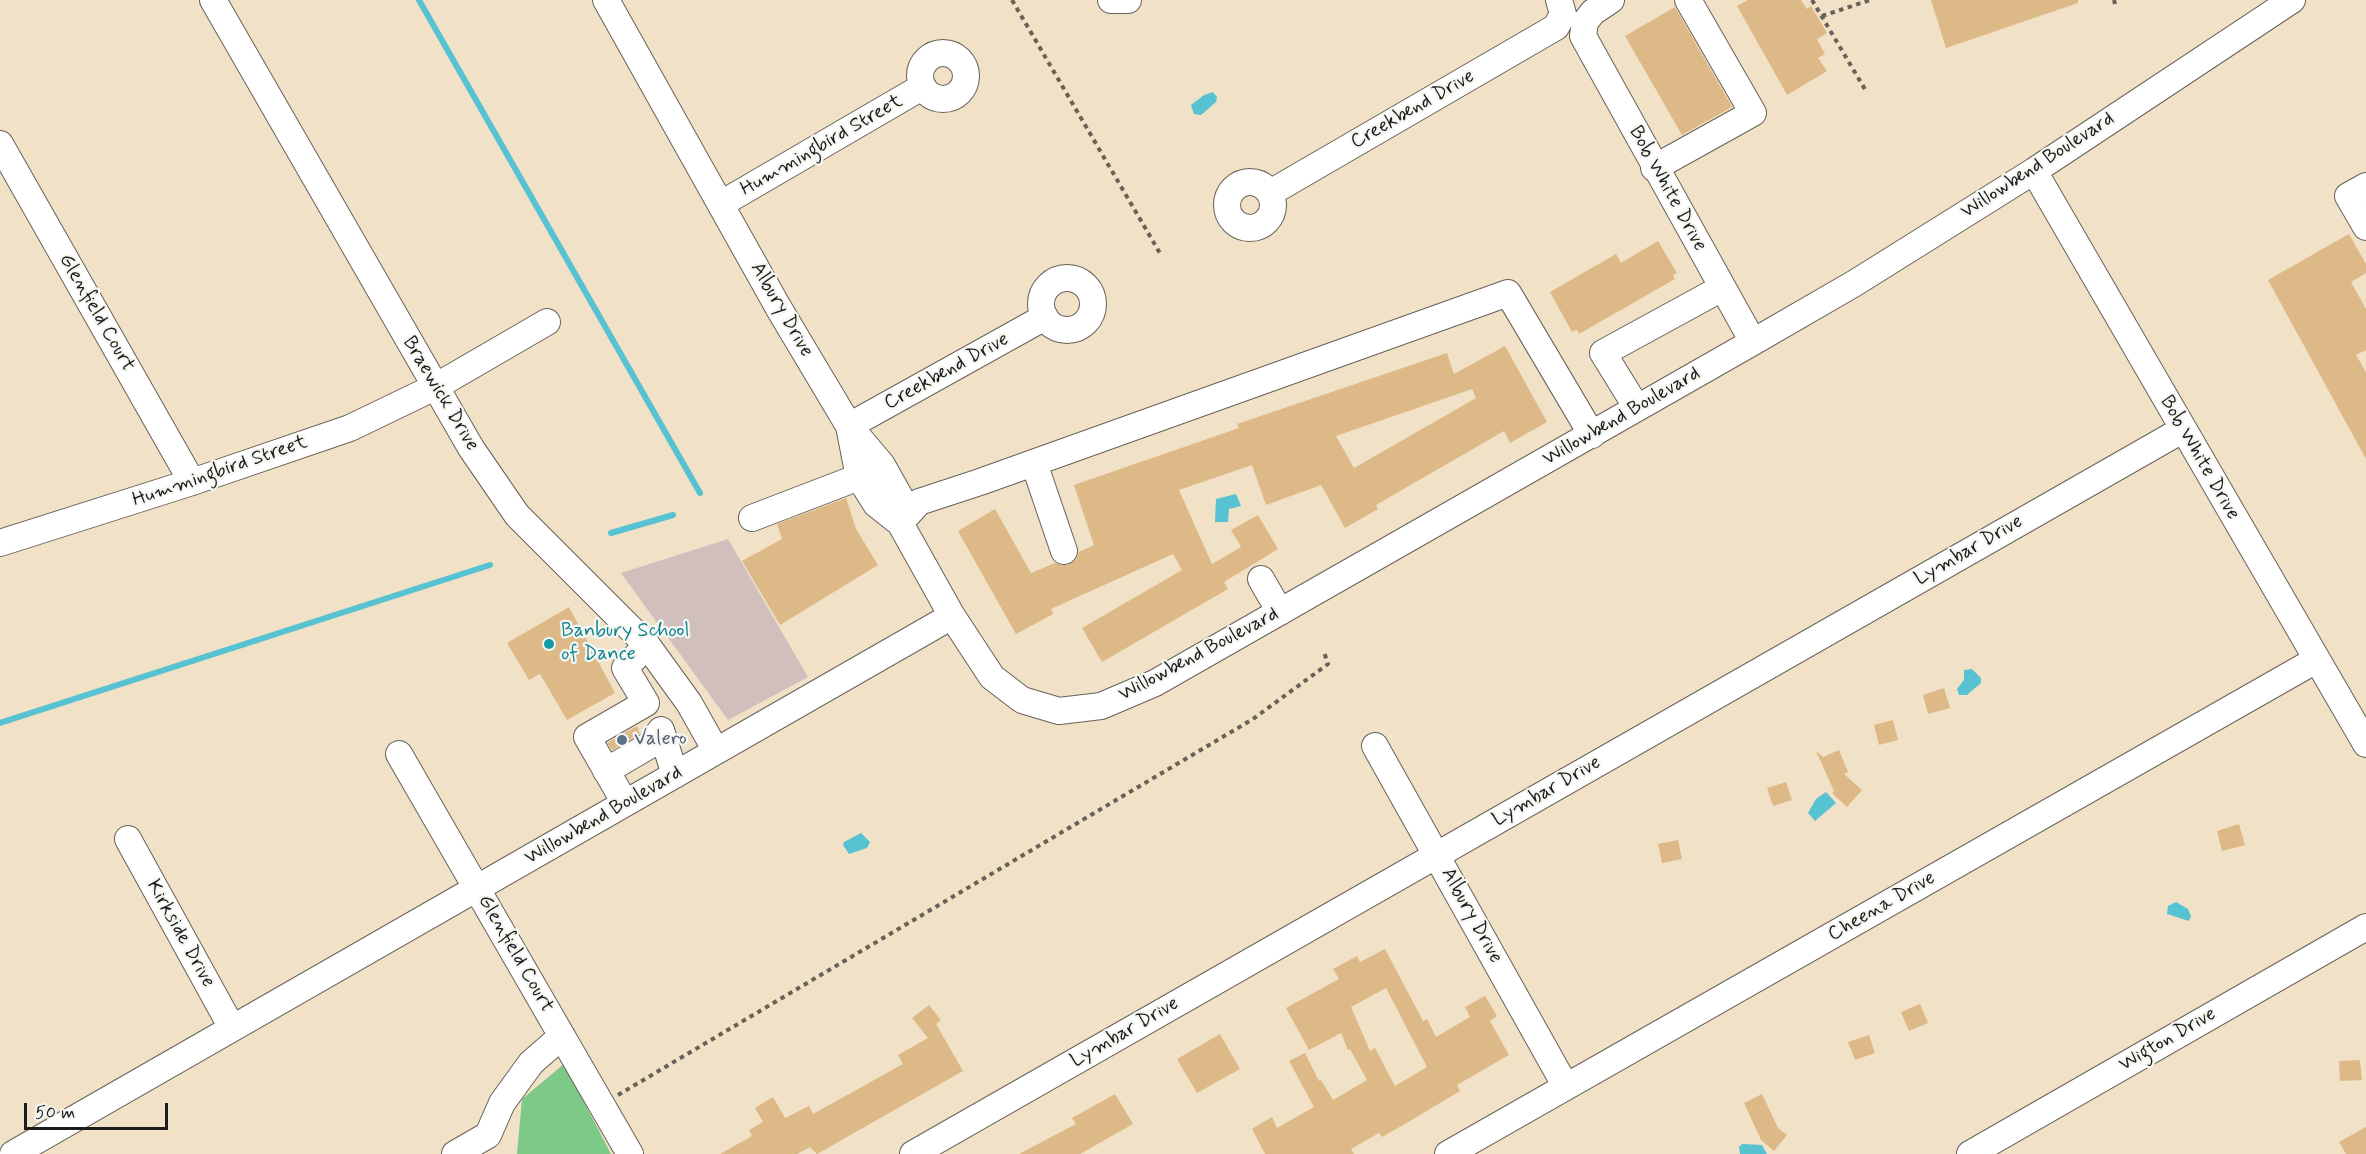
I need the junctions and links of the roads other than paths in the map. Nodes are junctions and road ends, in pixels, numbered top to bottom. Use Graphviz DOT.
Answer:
graph roads {
  1 [pos="213,0"];
  2 [pos="606,0"];
  3 [pos="1111,0"];
  4 [pos="1128,0"];
  5 [pos="1559,0"];
  6 [pos="1611,0"];
  7 [pos="1688,0"];
  8 [pos="2292,0"];
  9 [pos="922,87"];
  10 [pos="0,144"];
  11 [pos="1654,168"];
  12 [pos="2034,171"];
  13 [pos="2366,186"];
  14 [pos="1270,194"];
  15 [pos="721,204"];
  16 [pos="2366,227"];
  17 [pos="1722,288"];
  18 [pos="1045,317"];
  19 [pos="547,322"];
  20 [pos="1753,342"];
  21 [pos="435,387"];
  22 [pos="1637,408"];
  23 [pos="849,426"];
  24 [pos="2182,430"];
  25 [pos="1592,435"];
  26 [pos="1034,463"];
  27 [pos="859,477"];
  28 [pos="192,482"];
  29 [pos="752,518"];
  30 [pos="900,523"];
  31 [pos="0,543"];
  32 [pos="1064,551"];
  33 [pos="1261,579"];
  34 [pos="1280,612"];
  35 [pos="952,616"];
  36 [pos="647,645"];
  37 [pos="2316,660"];
  38 [pos="646,703"];
  39 [pos="689,703"];
  40 [pos="661,730"];
  41 [pos="2366,744"];
  42 [pos="1375,746"];
  43 [pos="716,752"];
  44 [pos="399,754"];
  45 [pos="606,771"];
  46 [pos="675,775"];
  47 [pos="625,803"];
  48 [pos="128,839"];
  49 [pos="1436,855"];
  50 [pos="477,888"];
  51 [pos="2366,927"];
  52 [pos="232,1028"];
  53 [pos="562,1035"];
  54 [pos="1566,1086"];
  55 [pos="13,1154"];
  56 [pos="455,1154"];
  57 [pos="630,1154"];
  58 [pos="913,1154"];
  59 [pos="1448,1154"];
  60 [pos="1970,1154"];
  1 -- 21 [label="street, Braewick Drive"];
  2 -- 15 [label="street, Albury Drive"];
  3 -- 4 [label="street"];
  5 -- 14 [label="street, Creekbend Drive"];
  6 -- 11 [label="street, Bob White Drive"];
  7 -- 11 [label="street"];
  8 -- 12 [label="street, Willowbend Boulevard"];
  9 -- 15 [label="street, Hummingbird Street"];
  10 -- 28 [label="street, Glenfield Court"];
  11 -- 17 [label="street, Bob White Drive"];
  12 -- 20 [label="street, Willowbend Boulevard"];
  12 -- 24 [label="street, Bob White Drive"];
  13 -- 16 [label="street"];
  15 -- 23 [label="street, Albury Drive"];
  17 -- 20 [label="street, Bob White Drive"];
  17 -- 22 [label="street"];
  18 -- 23 [label="street, Creekbend Drive"];
  19 -- 21 [label="street, Hummingbird Street"];
  20 -- 22 [label="street, Willowbend Boulevard"];
  21 -- 28 [label="street, Hummingbird Street"];
  21 -- 36 [label="street, Braewick Drive"];
  22 -- 25 [label="street, Willowbend Boulevard"];
  23 -- 27 [label="street, Albury Drive"];
  23 -- 30 [label="street"];
  24 -- 37 [label="street, Bob White Drive"];
  24 -- 49 [label="street, Lymbar Drive"];
  25 -- 26 [label="street"];
  25 -- 34 [label="street, Willowbend Boulevard"];
  26 -- 30 [label="street"];
  26 -- 32 [label="street"];
  27 -- 29 [label="street"];
  27 -- 30 [label="street, Albury Drive"];
  28 -- 31 [label="street, Hummingbird Street"];
  30 -- 35 [label="street, Albury Drive"];
  33 -- 34 [label="street"];
  34 -- 35 [label="street, Willowbend Boulevard"];
  35 -- 43 [label="street, Willowbend Boulevard"];
  36 -- 38 [label="street"];
  36 -- 39 [label="street, Braewick Drive"];
  37 -- 41 [label="street, Bob White Drive"];
  37 -- 54 [label="street, Cheena Drive"];
  38 -- 40 [label="street"];
  38 -- 45 [label="street"];
  39 -- 40 [label="street"];
  39 -- 43 [label="street, Braewick Drive"];
  40 -- 45 [label="street"];
  40 -- 46 [label="street"];
  42 -- 49 [label="street, Albury Drive"];
  43 -- 46 [label="street, Willowbend Boulevard"];
  44 -- 50 [label="street, Glenfield Court"];
  45 -- 47 [label="street"];
  46 -- 47 [label="street, Willowbend Boulevard"];
  47 -- 50 [label="street, Willowbend Boulevard"];
  48 -- 52 [label="street, Kirkside Drive"];
  49 -- 54 [label="street, Albury Drive"];
  49 -- 58 [label="street, Lymbar Drive"];
  50 -- 52 [label="street, Willowbend Boulevard"];
  50 -- 53 [label="street, Glenfield Court"];
  51 -- 60 [label="street, Wigton Drive"];
  52 -- 55 [label="street, Willowbend Boulevard"];
  53 -- 56 [label="street"];
  53 -- 57 [label="street, Glenfield Court"];
  54 -- 59 [label="street, Cheena Drive"];
}
